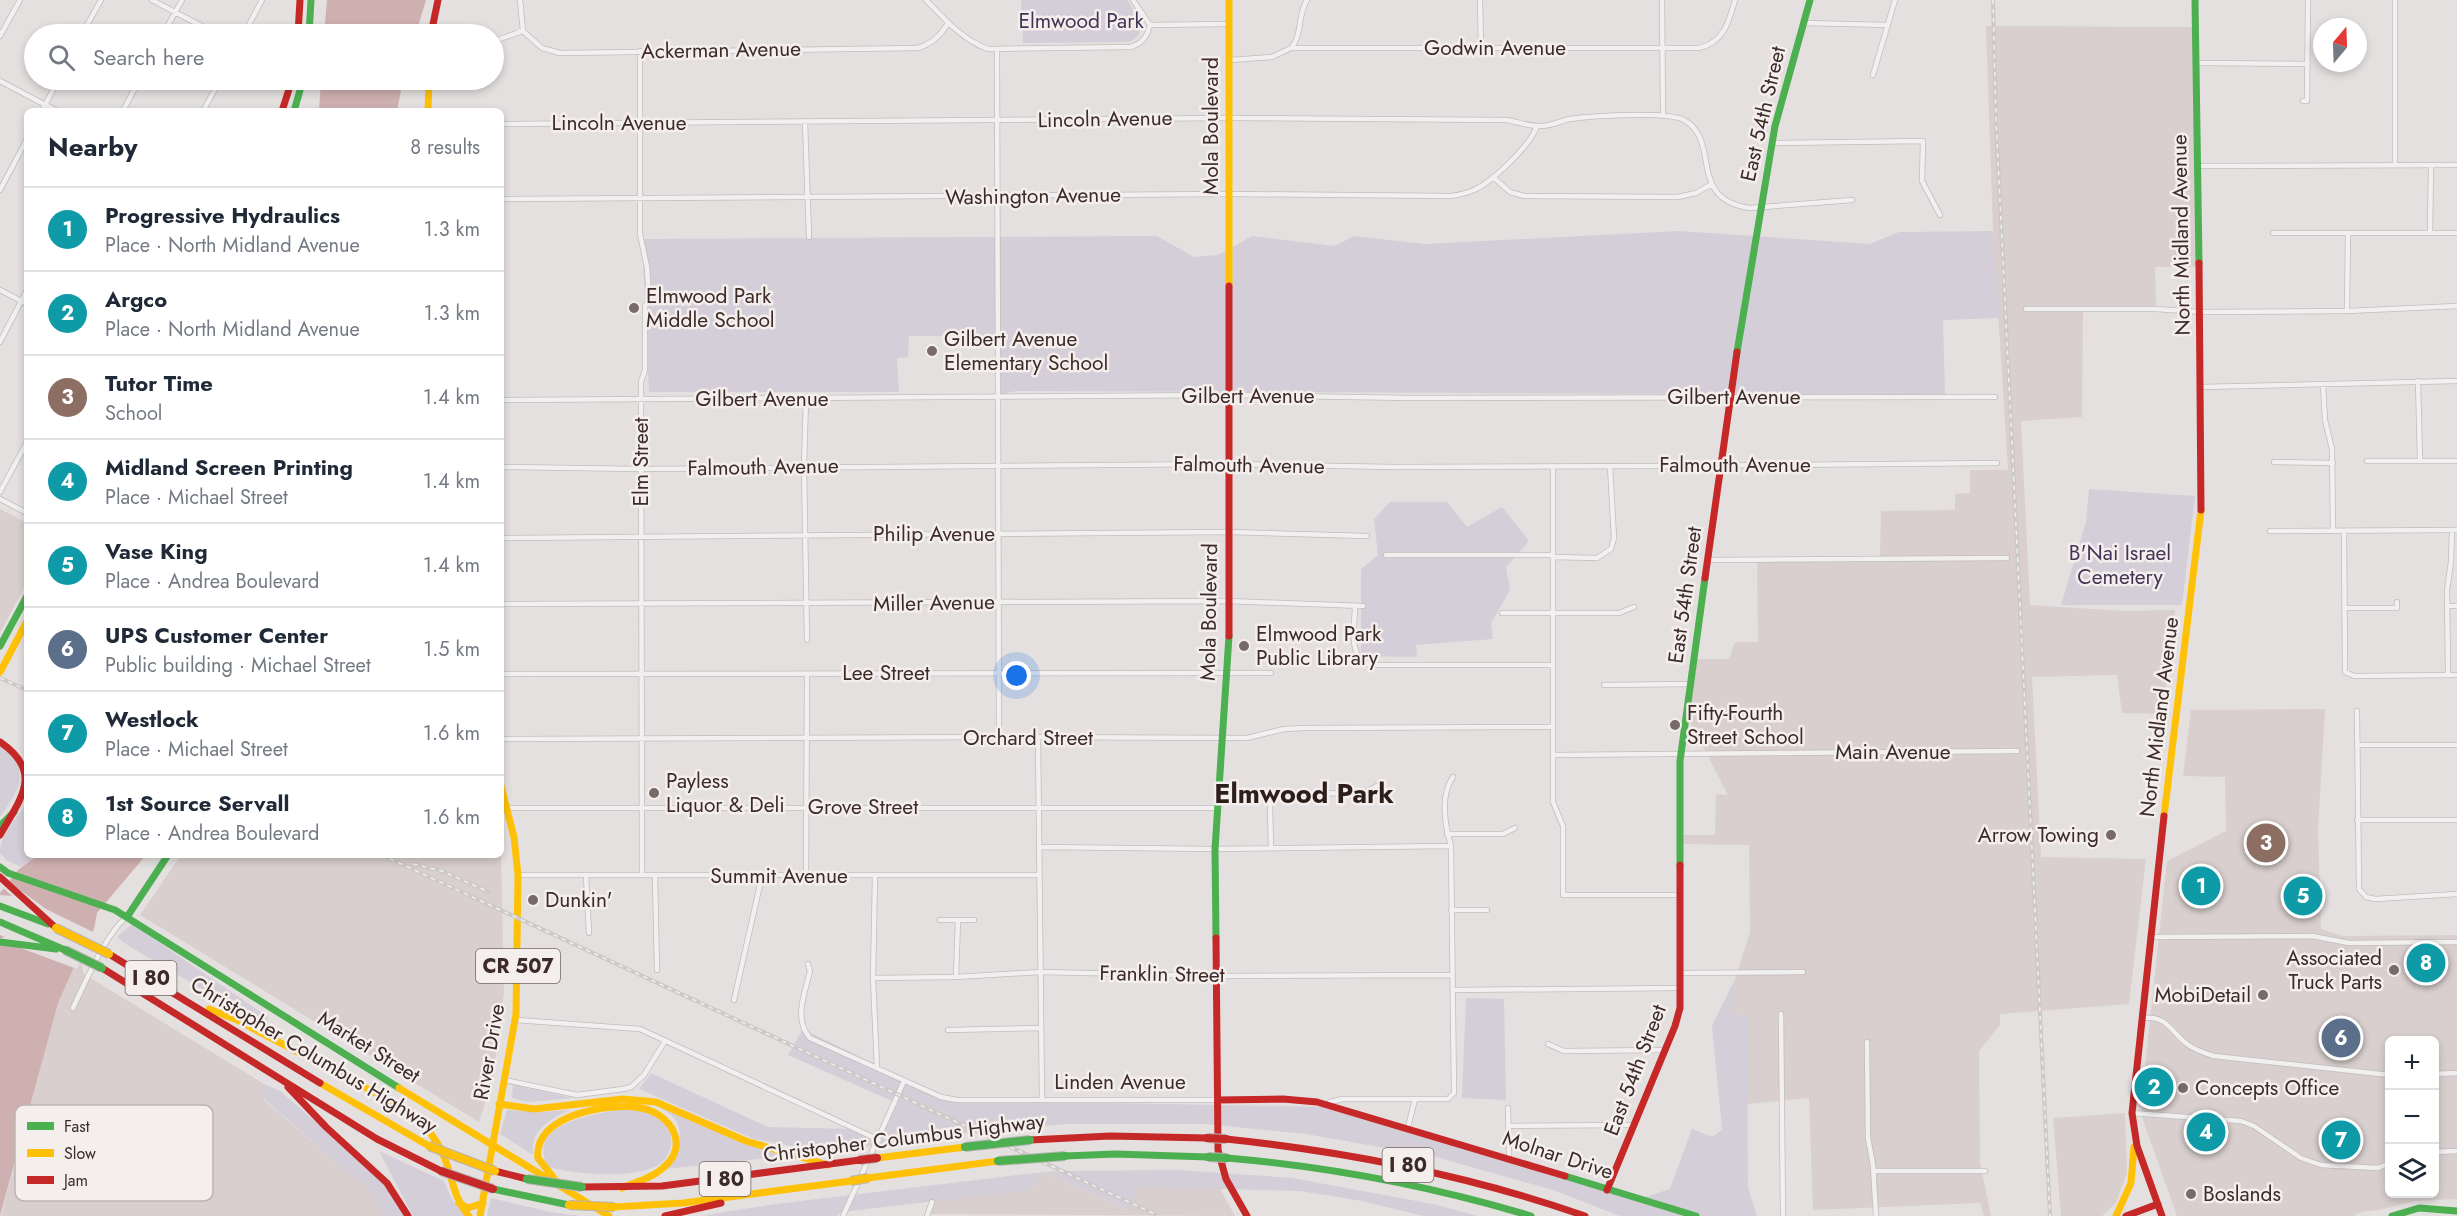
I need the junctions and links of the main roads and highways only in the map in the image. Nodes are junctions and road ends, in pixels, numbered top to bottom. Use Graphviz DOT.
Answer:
graph roads {
  1 [pos="300,0"];
  2 [pos="311,0"];
  3 [pos="438,0"];
  4 [pos="1229,0"];
  5 [pos="1810,0"];
  6 [pos="2195,0"];
  7 [pos="299,24"];
  8 [pos="310,24"];
  9 [pos="433,24"];
  10 [pos="289,90"];
  11 [pos="300,90"];
  12 [pos="429,90"];
  13 [pos="283,108"];
  14 [pos="295,108"];
  15 [pos="428,108"];
  16 [pos="24,602"];
  17 [pos="24,627"];
  18 [pos="0,646"];
  19 [pos="0,672"];
  20 [pos="0,742"];
  21 [pos="24,768"];
  22 [pos="24,792"];
  23 [pos="504,795"];
  24 [pos="14,812"];
  25 [pos="0,826"];
  26 [pos="0,835"];
  27 [pos="166,858"];
  28 [pos="0,867"];
  29 [pos="3,875"];
  30 [pos="0,906"];
  31 [pos="127,917"];
  32 [pos="0,922"];
  33 [pos="56,928"];
  34 [pos="0,942"];
  35 [pos="65,950"];
  36 [pos="191,1003"];
  37 [pos="280,1077"];
  38 [pos="1218,1100"];
  39 [pos="1330,1102"];
  40 [pos="499,1104"];
  41 [pos="2133,1130"];
  42 [pos="491,1145"];
  43 [pos="828,1165"];
  44 [pos="561,1187"];
  45 [pos="622,1188"];
  46 [pos="1607,1190"];
  47 [pos="771,1191"];
  48 [pos="456,1200"];
  49 [pos="483,1203"];
  50 [pos="2158,1204"];
  51 [pos="2457,1211"];
  52 [pos="408,1216"];
  53 [pos="469,1216"];
  54 [pos="480,1216"];
  55 [pos="609,1216"];
  56 [pos="665,1216"];
  57 [pos="1247,1216"];
  58 [pos="1531,1216"];
  59 [pos="1585,1216"];
  60 [pos="1696,1216"];
  61 [pos="2116,1216"];
  62 [pos="2126,1216"];
  63 [pos="2162,1216"];
  64 [pos="2392,1216"];
  1 -- 7 [label="main road"];
  2 -- 8 [label="main road"];
  3 -- 9 [label="main road"];
  4 -- 38 [label="main road, Mola Boulevard"];
  5 -- 46 [label="main road, East 54th Street"];
  6 -- 41 [label="main road, North Midland Avenue"];
  10 -- 13 [label="main road"];
  11 -- 14 [label="main road"];
  12 -- 15 [label="main road"];
  16 -- 18 [label="main road"];
  17 -- 19 [label="main road"];
  20 -- 21 [label="main road"];
  22 -- 24 [label="main road"];
  23 -- 40 [label="main road, River Drive / CR 507"];
  24 -- 25 [label="main road"];
  24 -- 26 [label="main road"];
  27 -- 31 [label="main road"];
  28 -- 29 [label="main road"];
  29 -- 31 [label="main road, Market Street"];
  29 -- 33 [label="main road"];
  30 -- 33 [label="main road, Christopher Columbus Highway / I 80"];
  31 -- 42 [label="main road, Market Street"];
  32 -- 35 [label="main road, Christopher Columbus Highway / I 80"];
  33 -- 36 [label="main road, Christopher Columbus Highway / I 80, bridge"];
  34 -- 35 [label="main road"];
  35 -- 37 [label="main road, Christopher Columbus Highway / I 80, bridge"];
  36 -- 45 [label="main road, Christopher Columbus Highway / I 80, bridge"];
  36 -- 48 [label="main road"];
  37 -- 47 [label="main road, Christopher Columbus Highway / I 80, bridge"];
  37 -- 52 [label="main road"];
  38 -- 39 [label="main road, Linden Avenue"];
  38 -- 57 [label="main road, Mola Boulevard"];
  39 -- 46 [label="main road, Molnar Drive"];
  40 -- 42 [label="main road, River Drive / CR 507"];
  40 -- 43 [label="main road"];
  41 -- 50 [label="main road, North Midland Avenue"];
  41 -- 61 [label="main road"];
  42 -- 44 [label="main road, Market Street"];
  42 -- 49 [label="main road, River Drive / CR 507"];
  43 -- 45 [label="main road, Christopher Columbus Highway / I 80"];
  43 -- 59 [label="main road, Christopher Columbus Highway / I 80, bridge"];
  44 -- 45 [label="main road"];
  44 -- 55 [label="main road, Market Street"];
  46 -- 60 [label="main road, Molnar Drive"];
  47 -- 56 [label="main road"];
  47 -- 58 [label="main road, Christopher Columbus Highway / I 80, bridge"];
  48 -- 49 [label="main road"];
  48 -- 53 [label="main road"];
  49 -- 54 [label="main road, River Drive / CR 507"];
  50 -- 62 [label="main road"];
  50 -- 63 [label="main road, North Midland Avenue"];
  51 -- 64 [label="main road"];
}
